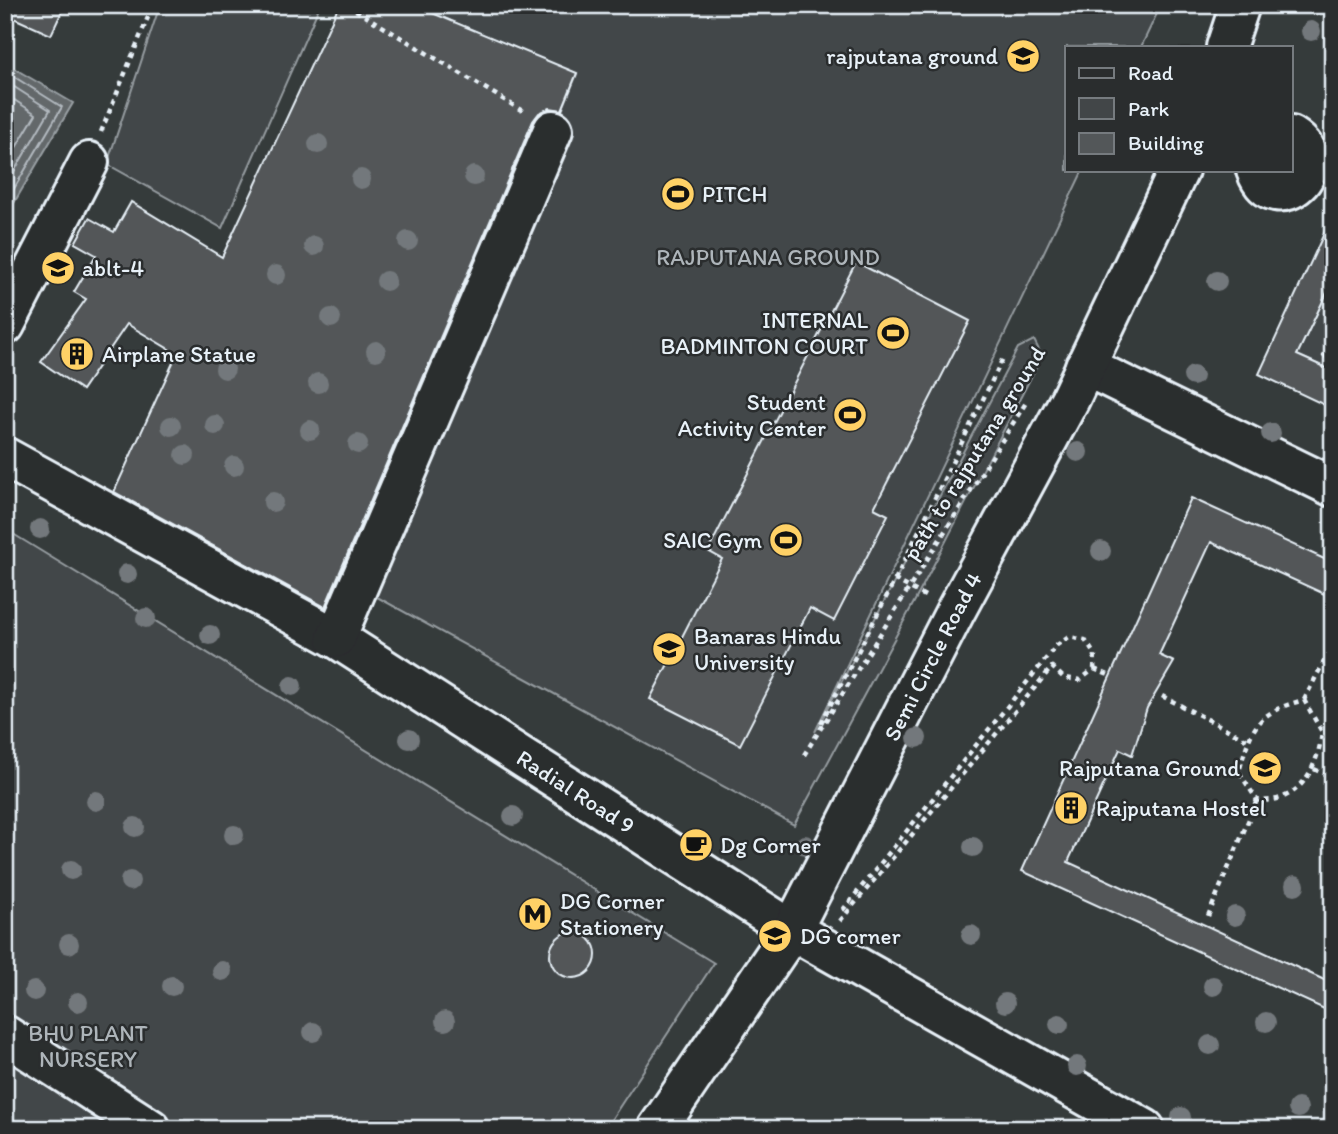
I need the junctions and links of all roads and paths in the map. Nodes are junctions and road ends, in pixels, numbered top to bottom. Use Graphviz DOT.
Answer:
graph roads {
  1 [pos="153,5"];
  2 [pos="347,5"];
  3 [pos="1240,5"];
  4 [pos="1226,46"];
  5 [pos="553,130"];
  6 [pos="1292,136"];
  7 [pos="89,162"];
  8 [pos="1178,172"];
  9 [pos="1257,172"];
  10 [pos="5,326"];
  11 [pos="1333,336"];
  12 [pos="1004,356"];
  13 [pos="1333,360"];
  14 [pos="1085,366"];
  15 [pos="1033,392"];
  16 [pos="5,457"];
  17 [pos="1333,486"];
  18 [pos="895,580"];
  19 [pos="955,612"];
  20 [pos="336,638"];
  21 [pos="1333,644"];
  22 [pos="1094,669"];
  23 [pos="1111,676"];
  24 [pos="1162,696"];
  25 [pos="1304,700"];
  26 [pos="1248,740"];
  27 [pos="1314,769"];
  28 [pos="1333,778"];
  29 [pos="1257,800"];
  30 [pos="1208,915"];
  31 [pos="800,935"];
  32 [pos="5,1035"];
  33 [pos="151,1129"];
  34 [pos="652,1129"];
  35 [pos="657,1129"];
  36 [pos="1145,1129"];
  1 -- 7 [label="path"];
  2 -- 5 [label="path"];
  3 -- 4 [label="lane"];
  5 -- 20 [label="lane"];
  6 -- 9 [label="lane"];
  7 -- 10 [label="lane"];
  8 -- 14 [label="lane, Semi Circle Road 4"];
  11 -- 13 [label="path"];
  12 -- 18 [label="path"];
  14 -- 17 [label="lane"];
  14 -- 19 [label="lane, Semi Circle Road 4"];
  15 -- 18 [label="path, path to rajputana ground"];
  16 -- 20 [label="lane, Radial Road 9"];
  18 -- 19 [label="path"];
  19 -- 31 [label="lane, Semi Circle Road 4"];
  20 -- 31 [label="lane, Radial Road 9"];
  21 -- 25 [label="path"];
  22 -- 23 [label="path"];
  22 -- 31 [label="path"];
  22 -- 31 [label="path"];
  24 -- 26 [label="path"];
  25 -- 26 [label="path"];
  25 -- 27 [label="path"];
  26 -- 29 [label="path"];
  27 -- 28 [label="path"];
  27 -- 29 [label="path"];
  29 -- 30 [label="path"];
  31 -- 34 [label="lane"];
  31 -- 35 [label="lane, Semi Circle Road 4"];
  31 -- 36 [label="lane, Radial Road 9"];
  32 -- 33 [label="lane"];
}
